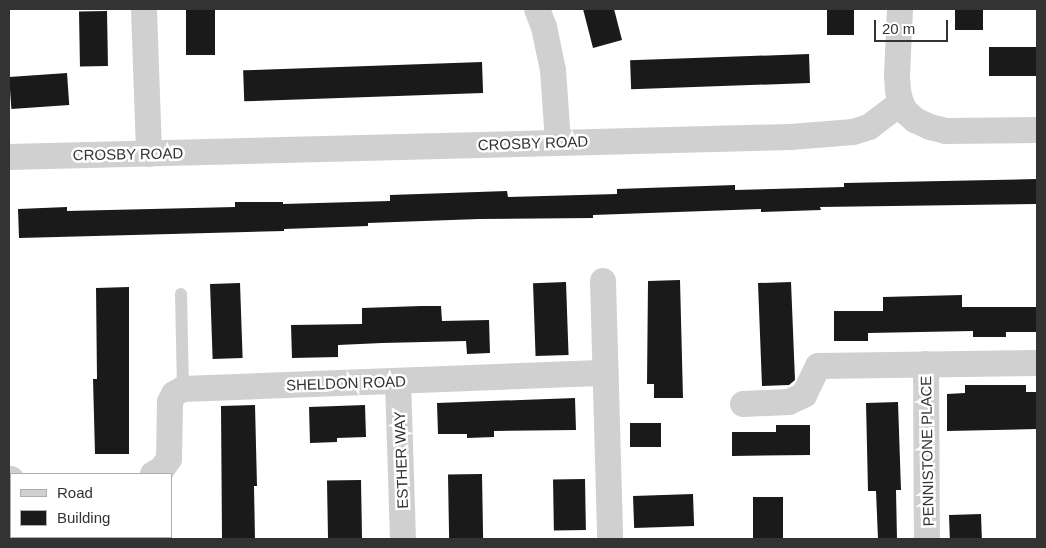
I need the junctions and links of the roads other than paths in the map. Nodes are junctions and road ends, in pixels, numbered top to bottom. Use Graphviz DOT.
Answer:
graph roads {
  1 [pos="144,9"];
  2 [pos="537,9"];
  3 [pos="900,9"];
  4 [pos="901,103"];
  5 [pos="1037,130"];
  6 [pos="558,142"];
  7 [pos="149,154"];
  8 [pos="9,157"];
  9 [pos="604,281"];
  10 [pos="180,294"];
  11 [pos="1037,363"];
  12 [pos="926,364"];
  13 [pos="606,373"];
  14 [pos="398,381"];
  15 [pos="183,389"];
  16 [pos="742,404"];
  17 [pos="155,473"];
  18 [pos="403,539"];
  19 [pos="610,539"];
  20 [pos="928,539"];
  1 -- 7 [label="street"];
  2 -- 6 [label="street"];
  3 -- 4 [label="street"];
  4 -- 5 [label="street"];
  4 -- 6 [label="street, CROSBY ROAD"];
  6 -- 7 [label="street, CROSBY ROAD"];
  7 -- 8 [label="street, CROSBY ROAD"];
  9 -- 13 [label="street"];
  10 -- 15 [label="lane"];
  11 -- 12 [label="street, PENNISTONE PLACE"];
  12 -- 16 [label="street, PENNISTONE PLACE"];
  12 -- 20 [label="street, PENNISTONE PLACE"];
  13 -- 14 [label="street, SHELDON ROAD"];
  13 -- 19 [label="street"];
  14 -- 15 [label="street, SHELDON ROAD"];
  14 -- 18 [label="street, ESTHER WAY"];
  15 -- 17 [label="street"];
}
